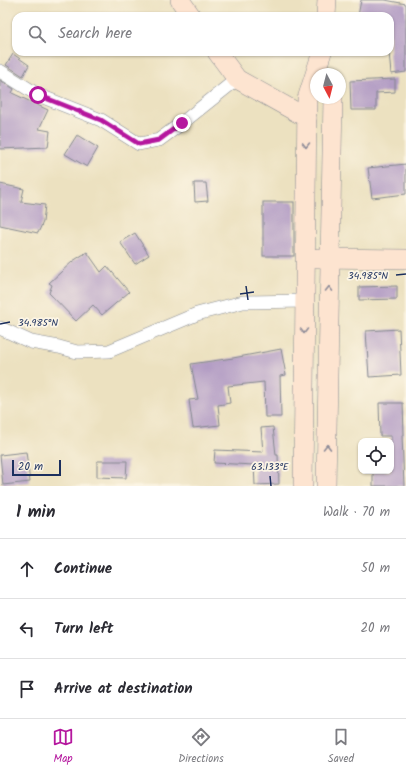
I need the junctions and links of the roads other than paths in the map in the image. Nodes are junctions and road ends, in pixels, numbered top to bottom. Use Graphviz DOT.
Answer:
graph roads {
  1 [pos="180,0"];
  2 [pos="327,0"];
  3 [pos="188,12"];
  4 [pos="326,12"];
  5 [pos="220,56"];
  6 [pos="322,56"];
  7 [pos="324,56"];
  8 [pos="327,68"];
  9 [pos="0,71"];
  10 [pos="237,79"];
  11 [pos="333,104"];
  12 [pos="307,118"];
  13 [pos="304,258"];
  14 [pos="330,258"];
  15 [pos="406,259"];
  16 [pos="304,301"];
  17 [pos="0,328"];
  18 [pos="303,486"];
  19 [pos="326,486"];
  1 -- 3 [label="street"];
  2 -- 4 [label="street"];
  5 -- 10 [label="street"];
  6 -- 12 [label="street"];
  7 -- 8 [label="street"];
  9 -- 10 [label="street"];
  10 -- 12 [label="street"];
  11 -- 14 [label="street"];
  12 -- 13 [label="street, one-way"];
  13 -- 14 [label="street"];
  13 -- 16 [label="street"];
  14 -- 15 [label="street"];
  19 -- 14 [label="street, one-way"];
  16 -- 17 [label="street"];
  16 -- 18 [label="street, one-way"];
}
